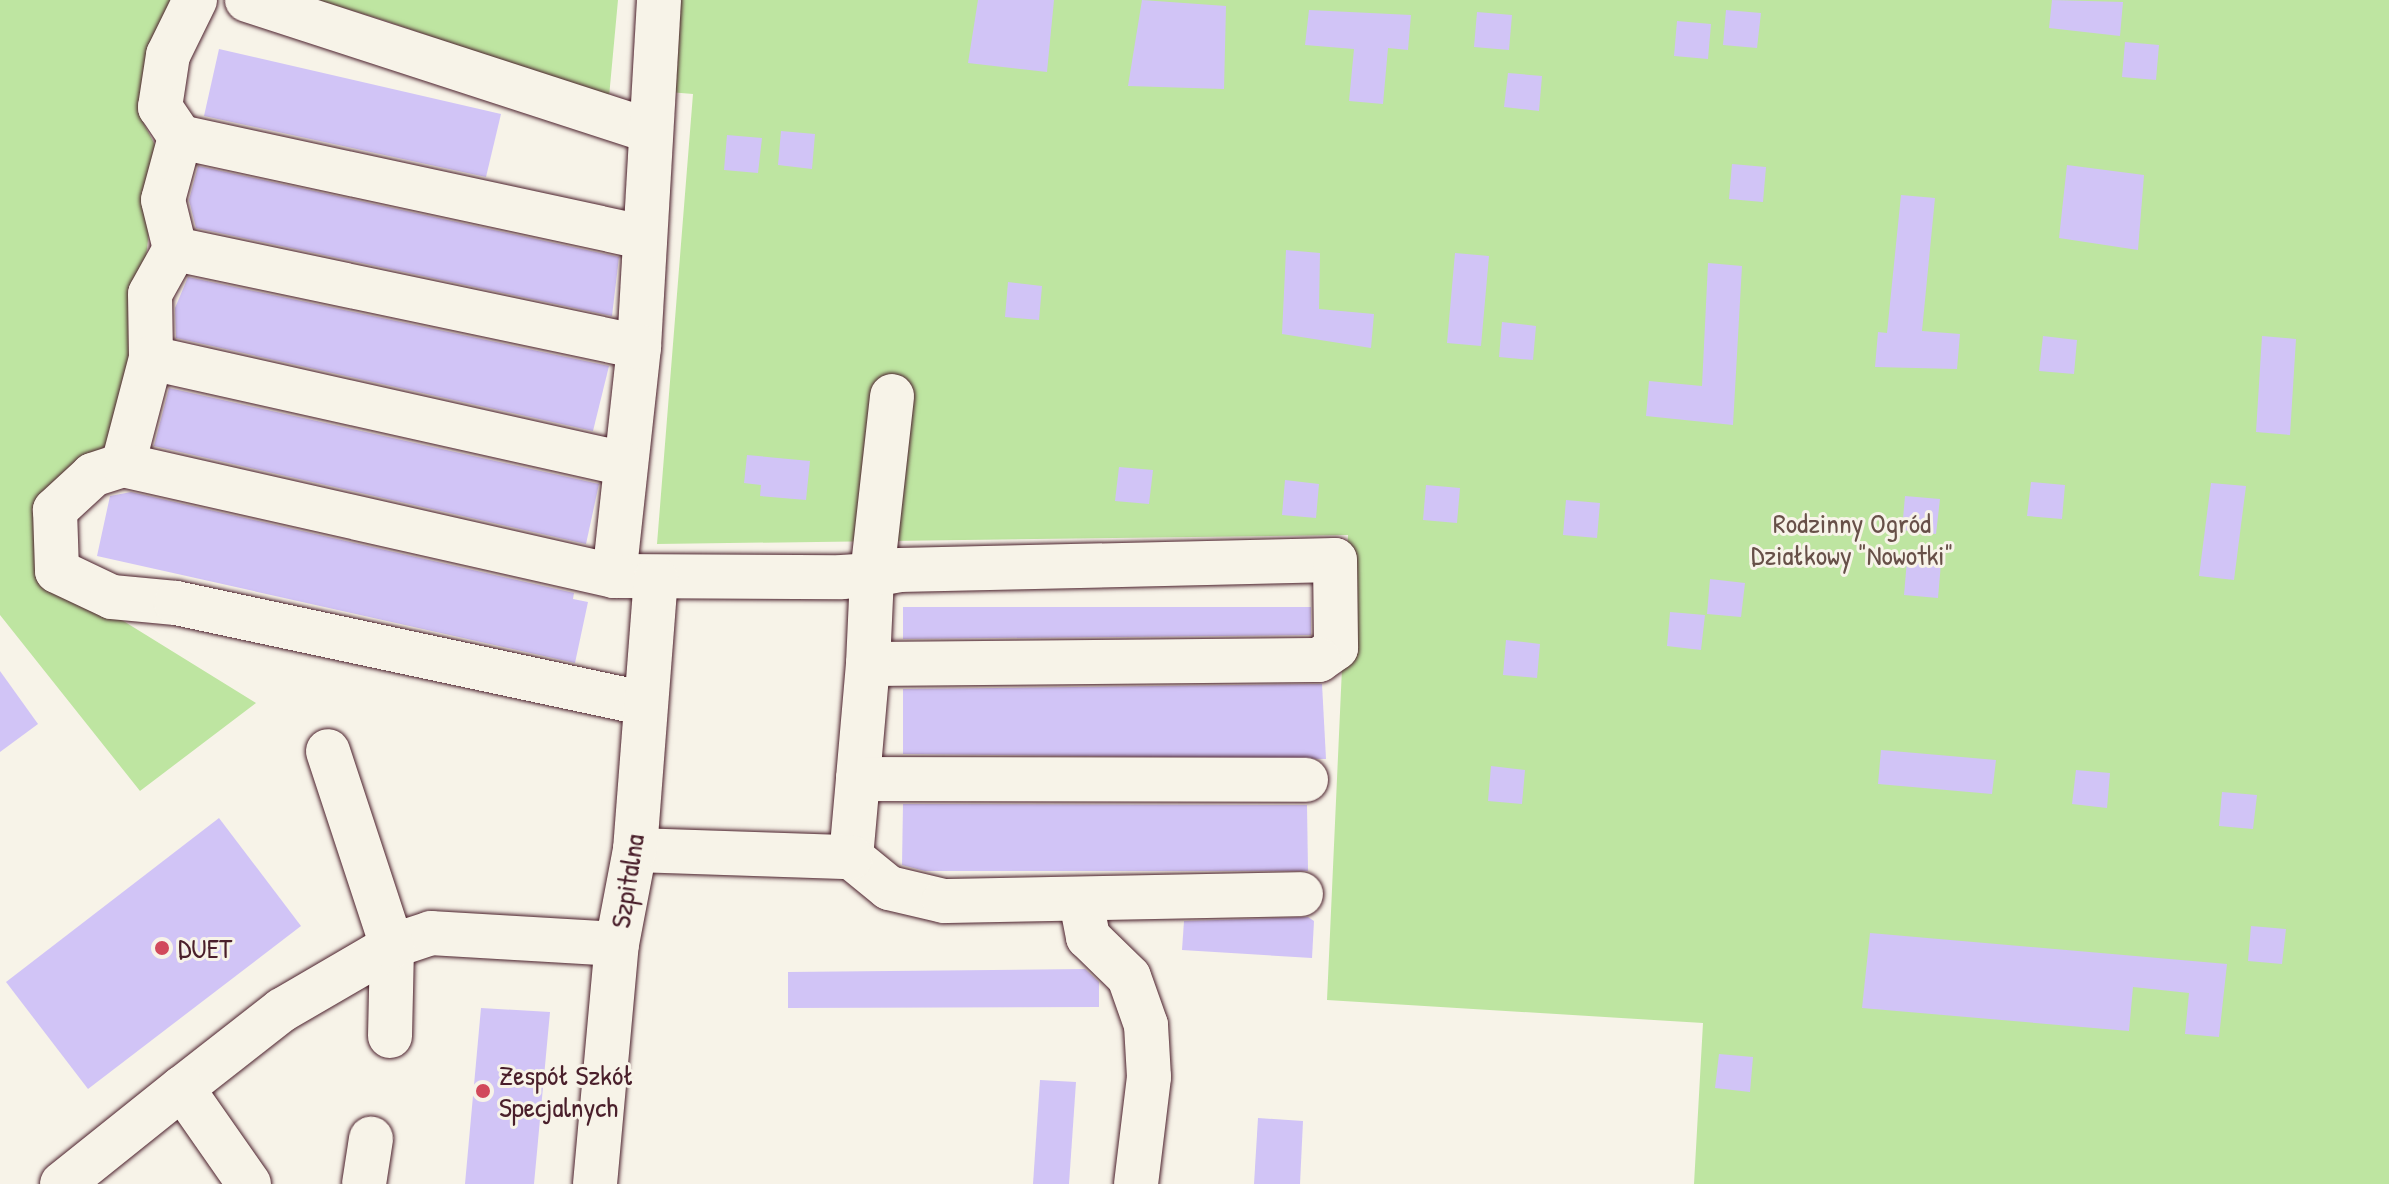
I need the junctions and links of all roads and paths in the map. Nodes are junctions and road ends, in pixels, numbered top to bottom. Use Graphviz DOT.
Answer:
graph roads {
  1 [pos="195,0"];
  2 [pos="247,0"];
  3 [pos="659,0"];
  4 [pos="647,130"];
  5 [pos="180,137"];
  6 [pos="644,237"];
  7 [pos="175,249"];
  8 [pos="639,347"];
  9 [pos="151,358"];
  10 [pos="892,396"];
  11 [pos="621,463"];
  12 [pos="123,465"];
  13 [pos="872,575"];
  14 [pos="635,577"];
  15 [pos="868,664"];
  16 [pos="641,703"];
  17 [pos="328,751"];
  18 [pos="858,779"];
  19 [pos="1306,780"];
  20 [pos="635,850"];
  21 [pos="851,857"];
  22 [pos="1301,894"];
  23 [pos="1081,901"];
  24 [pos="617,944"];
  25 [pos="392,946"];
  26 [pos="390,1036"];
  27 [pos="182,1088"];
  28 [pos="371,1139"];
  29 [pos="62,1184"];
  30 [pos="249,1184"];
  31 [pos="364,1184"];
  32 [pos="595,1184"];
  33 [pos="1136,1184"];
  1 -- 5 [label="street"];
  2 -- 4 [label="street"];
  3 -- 4 [label="street, Szpitalna"];
  4 -- 6 [label="street, Szpitalna"];
  5 -- 6 [label="street"];
  5 -- 7 [label="street"];
  6 -- 8 [label="street, Szpitalna"];
  7 -- 8 [label="street"];
  7 -- 9 [label="street"];
  8 -- 11 [label="street, Szpitalna"];
  9 -- 11 [label="street"];
  9 -- 12 [label="street"];
  10 -- 13 [label="street"];
  11 -- 14 [label="street, Szpitalna"];
  12 -- 14 [label="street"];
  12 -- 16 [label="street"];
  13 -- 14 [label="street"];
  13 -- 15 [label="street"];
  13 -- 15 [label="street"];
  14 -- 16 [label="street, Szpitalna"];
  15 -- 18 [label="street"];
  16 -- 20 [label="street, Szpitalna"];
  17 -- 25 [label="street"];
  18 -- 19 [label="street"];
  18 -- 21 [label="street"];
  20 -- 21 [label="street"];
  20 -- 24 [label="street, Szpitalna"];
  21 -- 23 [label="street"];
  22 -- 23 [label="street"];
  23 -- 33 [label="street"];
  24 -- 25 [label="street"];
  24 -- 32 [label="street, Szpitalna"];
  25 -- 26 [label="street"];
  25 -- 27 [label="street"];
  27 -- 29 [label="street"];
  27 -- 30 [label="street"];
  28 -- 31 [label="street"];
}
